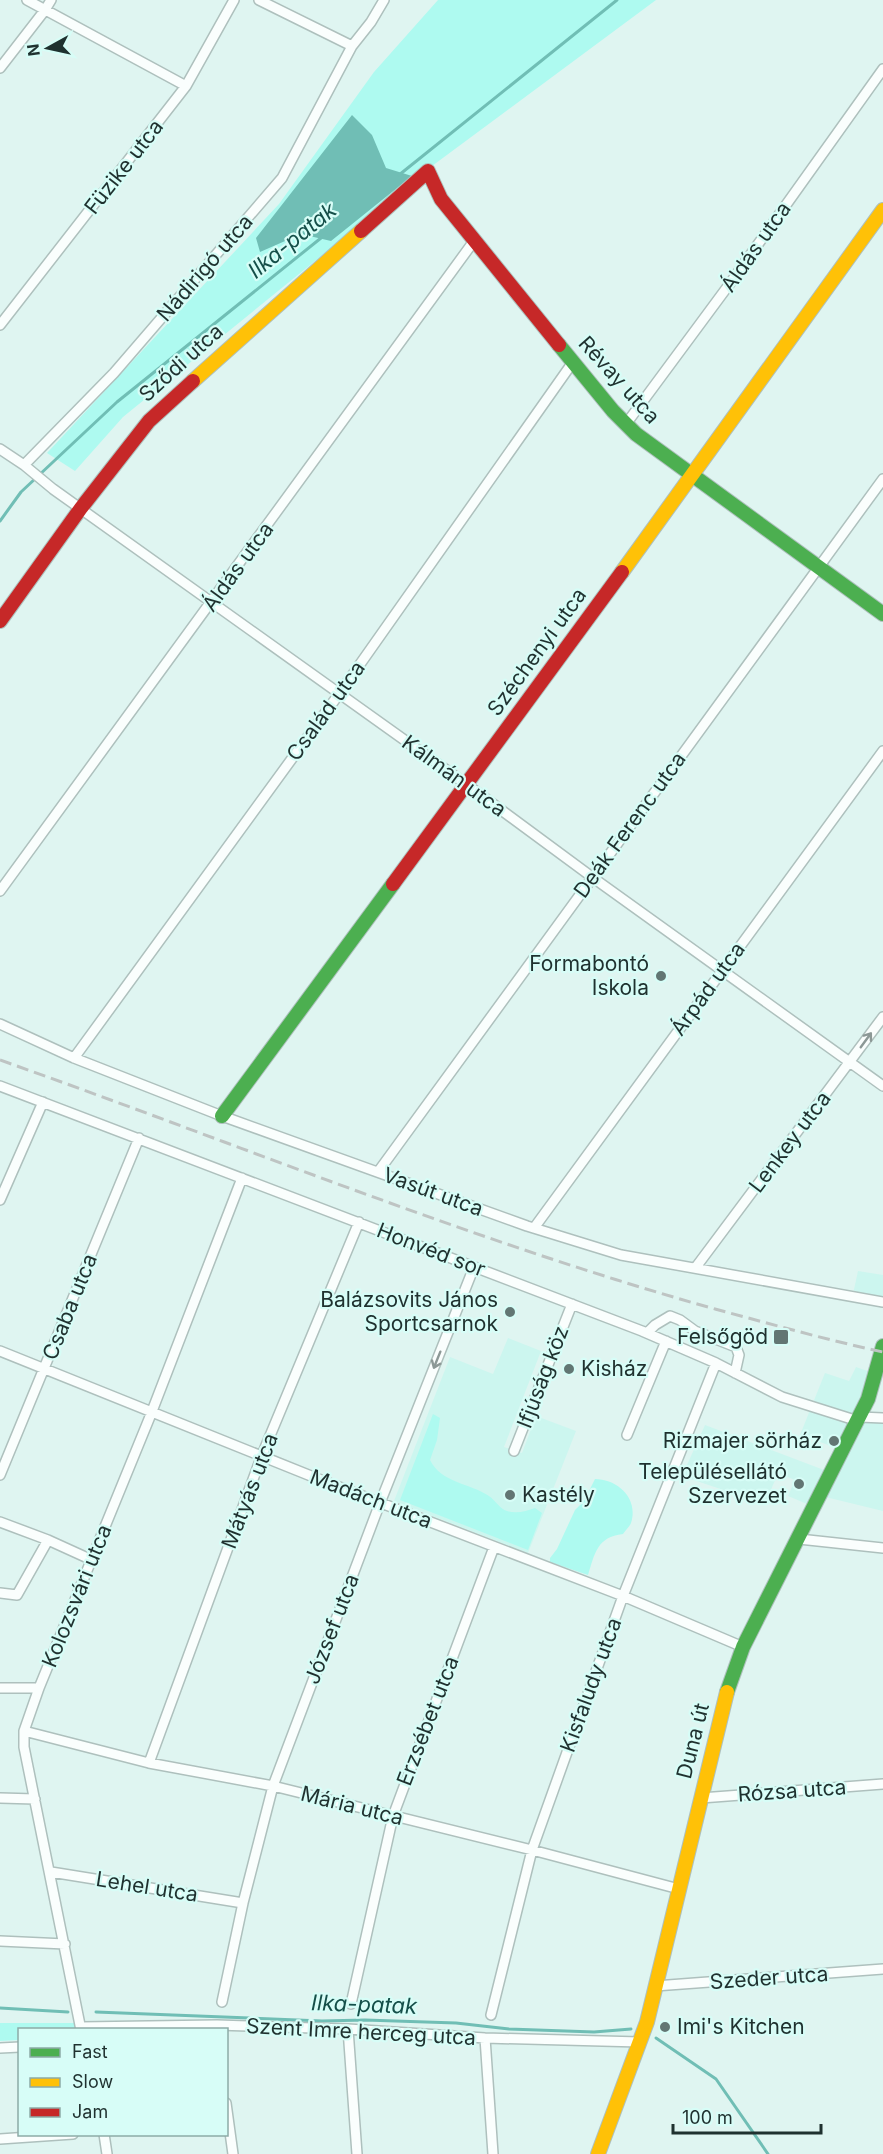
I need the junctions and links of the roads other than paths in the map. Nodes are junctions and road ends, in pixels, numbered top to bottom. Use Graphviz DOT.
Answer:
graph roads {
  1 [pos="27,0"];
  2 [pos="51,0"];
  3 [pos="234,0"];
  4 [pos="259,0"];
  5 [pos="384,0"];
  6 [pos="45,10"];
  7 [pos="352,46"];
  8 [pos="0,68"];
  9 [pos="883,69"];
  10 [pos="186,86"];
  11 [pos="428,171"];
  12 [pos="883,210"];
  13 [pos="474,241"];
  14 [pos="0,325"];
  15 [pos="573,362"];
  16 [pos="626,424"];
  17 [pos="0,449"];
  18 [pos="24,465"];
  19 [pos="692,474"];
  20 [pos="883,479"];
  21 [pos="81,508"];
  22 [pos="820,567"];
  23 [pos="212,602"];
  24 [pos="883,614"];
  25 [pos="0,621"];
  26 [pos="339,694"];
  27 [pos="883,751"];
  28 [pos="466,784"];
  29 [pos="592,877"];
  30 [pos="0,891"];
  31 [pos="722,970"];
  32 [pos="883,1017"];
  33 [pos="0,1024"];
  34 [pos="74,1058"];
  35 [pos="850,1063"];
  36 [pos="0,1086"];
  37 [pos="883,1086"];
  38 [pos="43,1102"];
  39 [pos="222,1116"];
  40 [pos="138,1138"];
  41 [pos="378,1172"];
  42 [pos="242,1178"];
  43 [pos="0,1200"];
  44 [pos="359,1222"];
  45 [pos="534,1228"];
  46 [pos="474,1267"];
  47 [pos="696,1267"];
  48 [pos="883,1302"];
  49 [pos="572,1304"];
  50 [pos="647,1333"];
  51 [pos="666,1341"];
  52 [pos="0,1351"];
  53 [pos="881,1352"];
  54 [pos="716,1363"];
  55 [pos="44,1369"];
  56 [pos="735,1373"];
  57 [pos="152,1411"];
  58 [pos="883,1418"];
  59 [pos="859,1419"];
  60 [pos="627,1434"];
  61 [pos="514,1451"];
  62 [pos="262,1455"];
  63 [pos="0,1475"];
  64 [pos="380,1503"];
  65 [pos="0,1522"];
  66 [pos="799,1539"];
  67 [pos="48,1540"];
  68 [pos="495,1547"];
  69 [pos="883,1548"];
  70 [pos="92,1560"];
  71 [pos="0,1593"];
  72 [pos="623,1596"];
  73 [pos="743,1647"];
  74 [pos="0,1688"];
  75 [pos="39,1688"];
  76 [pos="24,1731"];
  77 [pos="149,1762"];
  78 [pos="883,1784"];
  79 [pos="273,1786"];
  80 [pos="0,1798"];
  81 [pos="701,1798"];
  82 [pos="35,1799"];
  83 [pos="393,1816"];
  84 [pos="532,1850"];
  85 [pos="51,1872"];
  86 [pos="679,1889"];
  87 [pos="243,1903"];
  88 [pos="0,1941"];
  89 [pos="65,1944"];
  90 [pos="883,1969"];
  91 [pos="655,1986"];
  92 [pos="222,2002"];
  93 [pos="351,2004"];
  94 [pos="491,2015"];
  95 [pos="80,2024"];
  96 [pos="217,2027"];
  97 [pos="348,2030"];
  98 [pos="643,2033"];
  99 [pos="485,2037"];
  100 [pos="18,2047"];
  101 [pos="0,2048"];
  102 [pos="228,2118"];
  103 [pos="44,2136"];
  104 [pos="104,2136"];
  105 [pos="0,2139"];
  106 [pos="107,2154"];
  107 [pos="233,2154"];
  108 [pos="357,2154"];
  109 [pos="493,2154"];
  110 [pos="598,2154"];
  1 -- 6 [label="street"];
  2 -- 6 [label="street"];
  3 -- 10 [label="street, Füzike utca"];
  4 -- 7 [label="street"];
  5 -- 7 [label="street, Nádirigó utca"];
  6 -- 8 [label="street"];
  6 -- 10 [label="street"];
  7 -- 18 [label="street, Nádirigó utca"];
  9 -- 16 [label="street, Áldás utca"];
  10 -- 14 [label="street, Füzike utca"];
  11 -- 13 [label="street, Révay utca"];
  11 -- 21 [label="street, Sződi utca"];
  12 -- 19 [label="street, Széchenyi utca"];
  13 -- 15 [label="street, Révay utca"];
  13 -- 23 [label="street, Áldás utca"];
  15 -- 16 [label="street, Révay utca"];
  15 -- 26 [label="street, Család utca"];
  16 -- 19 [label="street, Révay utca"];
  17 -- 18 [label="street, Kálmán utca"];
  18 -- 21 [label="street, Kálmán utca"];
  19 -- 22 [label="street, Révay utca"];
  19 -- 28 [label="street, Széchenyi utca"];
  20 -- 22 [label="street, Deák Ferenc utca"];
  21 -- 23 [label="street, Kálmán utca"];
  21 -- 25 [label="street, Sződi utca"];
  22 -- 24 [label="street, Révay utca"];
  22 -- 29 [label="street, Deák Ferenc utca"];
  23 -- 26 [label="street, Kálmán utca"];
  23 -- 30 [label="street, Áldás utca"];
  26 -- 28 [label="street, Kálmán utca"];
  26 -- 34 [label="street, Család utca"];
  27 -- 31 [label="street, Árpád utca"];
  28 -- 29 [label="street, Kálmán utca"];
  28 -- 39 [label="street, Széchenyi utca"];
  29 -- 31 [label="street, Kálmán utca"];
  29 -- 41 [label="street, Deák Ferenc utca"];
  31 -- 35 [label="street, Kálmán utca"];
  31 -- 45 [label="street, Árpád utca"];
  35 -- 32 [label="street, Lenkey utca, one-way"];
  33 -- 34 [label="street, Vasút utca"];
  34 -- 39 [label="street, Vasút utca"];
  35 -- 37 [label="street, Kálmán utca"];
  35 -- 47 [label="street, Lenkey utca"];
  36 -- 38 [label="street, Honvéd sor"];
  38 -- 40 [label="street, Honvéd sor"];
  38 -- 43 [label="street"];
  39 -- 41 [label="street, Vasút utca"];
  40 -- 42 [label="street, Honvéd sor"];
  40 -- 55 [label="street, Csaba utca"];
  41 -- 45 [label="street, Vasút utca"];
  42 -- 44 [label="street, Honvéd sor"];
  42 -- 57 [label="street, Kolozsvári utca"];
  44 -- 46 [label="street, Honvéd sor"];
  44 -- 62 [label="street, Mátyás utca"];
  45 -- 47 [label="street, Vasút utca"];
  46 -- 49 [label="street, Honvéd sor"];
  46 -- 64 [label="street, József utca, one-way"];
  47 -- 48 [label="street, Vasút utca"];
  49 -- 50 [label="street, Honvéd sor"];
  49 -- 61 [label="street, Ifjúság köz"];
  50 -- 51 [label="street, Honvéd sor"];
  50 -- 56 [label="street"];
  51 -- 54 [label="street, Honvéd sor"];
  51 -- 60 [label="street"];
  52 -- 55 [label="street, Madách utca"];
  53 -- 59 [label="street, Duna út"];
  54 -- 56 [label="street, Honvéd sor"];
  54 -- 72 [label="street, Kisfaludy utca"];
  55 -- 57 [label="street, Madách utca"];
  55 -- 63 [label="street, Csaba utca"];
  56 -- 59 [label="street, Honvéd sor"];
  57 -- 62 [label="street, Madách utca"];
  57 -- 70 [label="street, Kolozsvári utca"];
  58 -- 59 [label="street, Honvéd sor"];
  59 -- 66 [label="street, Duna út"];
  62 -- 64 [label="street, Madách utca"];
  62 -- 77 [label="street, Mátyás utca"];
  64 -- 68 [label="street, Madách utca"];
  64 -- 79 [label="street, József utca"];
  65 -- 67 [label="street"];
  66 -- 69 [label="street"];
  66 -- 73 [label="street, Duna út"];
  67 -- 70 [label="street"];
  67 -- 71 [label="street"];
  68 -- 72 [label="street, Madách utca"];
  68 -- 83 [label="street, Erzsébet utca"];
  70 -- 75 [label="street, Kolozsvári utca"];
  72 -- 73 [label="street, Madách utca"];
  72 -- 84 [label="street, Kisfaludy utca"];
  73 -- 81 [label="street, Duna út"];
  74 -- 75 [label="street"];
  75 -- 76 [label="street, Kolozsvári utca"];
  76 -- 77 [label="street, Mária utca"];
  76 -- 82 [label="street, Kolozsvári utca"];
  77 -- 79 [label="street, Mária utca"];
  78 -- 81 [label="street, Rózsa utca"];
  79 -- 83 [label="street, Mária utca"];
  79 -- 87 [label="street, József utca"];
  80 -- 82 [label="street"];
  81 -- 86 [label="street, Duna út"];
  82 -- 85 [label="street, Kolozsvári utca"];
  83 -- 84 [label="street, Mária utca"];
  83 -- 93 [label="street, Erzsébet utca"];
  84 -- 86 [label="street, Mária utca"];
  84 -- 94 [label="street, Kisfaludy utca"];
  85 -- 87 [label="street, Lehel utca"];
  85 -- 89 [label="street, Kolozsvári utca"];
  86 -- 91 [label="street, Duna út"];
  87 -- 92 [label="street, József utca"];
  88 -- 89 [label="street"];
  89 -- 95 [label="street, Kolozsvári utca"];
  90 -- 91 [label="street, Szeder utca"];
  91 -- 98 [label="street, Duna út"];
  95 -- 96 [label="street, Szent Imre herceg utca"];
  96 -- 97 [label="street, Szent Imre herceg utca"];
  97 -- 99 [label="street, Szent Imre herceg utca"];
  97 -- 108 [label="street"];
  98 -- 99 [label="street, Szent Imre herceg utca"];
  98 -- 110 [label="street, Duna út"];
  99 -- 109 [label="street"];
  100 -- 101 [label="street"];
  102 -- 107 [label="street"];
  103 -- 105 [label="street"];
  104 -- 106 [label="street"];
}
